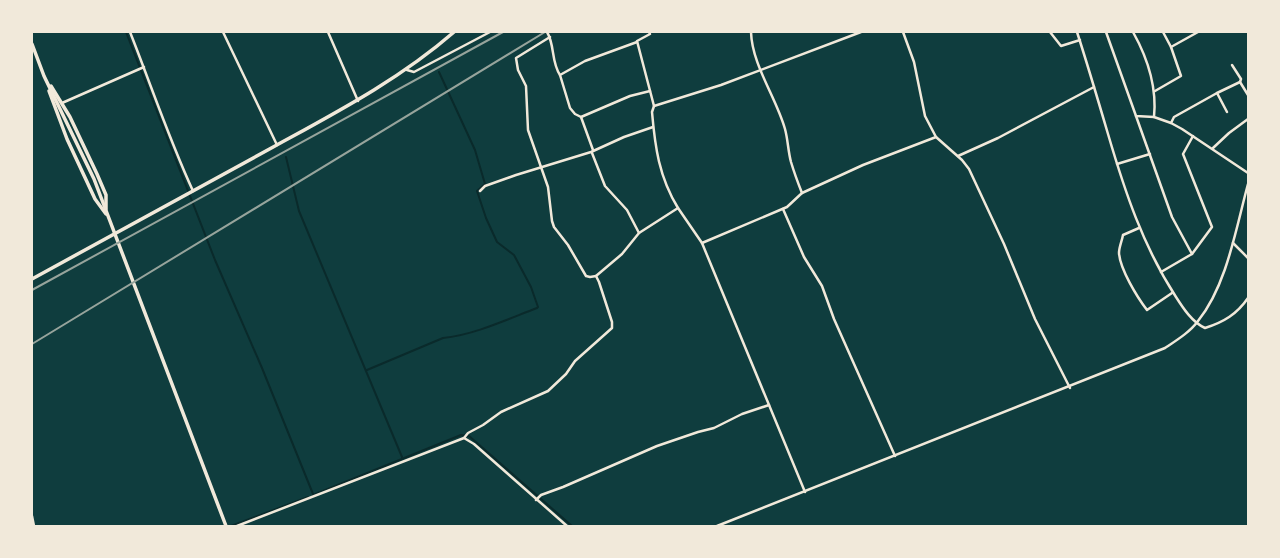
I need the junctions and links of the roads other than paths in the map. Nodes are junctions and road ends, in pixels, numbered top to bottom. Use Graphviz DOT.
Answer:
graph roads {
  1 [pos="130,32"];
  2 [pos="223,32"];
  3 [pos="328,32"];
  4 [pos="454,32"];
  5 [pos="490,32"];
  6 [pos="547,32"];
  7 [pos="657,32"];
  8 [pos="751,32"];
  9 [pos="861,32"];
  10 [pos="903,32"];
  11 [pos="1050,32"];
  12 [pos="1077,32"];
  13 [pos="1106,32"];
  14 [pos="1133,32"];
  15 [pos="1163,32"];
  16 [pos="1195,32"];
  17 [pos="650,33"];
  18 [pos="550,37"];
  19 [pos="1080,40"];
  20 [pos="638,41"];
  21 [pos="32,44"];
  22 [pos="1171,47"];
  23 [pos="1232,65"];
  24 [pos="144,67"];
  25 [pos="761,69"];
  26 [pos="407,70"];
  27 [pos="560,75"];
  28 [pos="44,76"];
  29 [pos="1240,82"];
  30 [pos="1094,87"];
  31 [pos="651,90"];
  32 [pos="1155,91"];
  33 [pos="1217,93"];
  34 [pos="1248,95"];
  35 [pos="358,101"];
  36 [pos="62,103"];
  37 [pos="654,106"];
  38 [pos="1227,112"];
  39 [pos="1136,116"];
  40 [pos="581,117"];
  41 [pos="1154,117"];
  42 [pos="1248,119"];
  43 [pos="1171,123"];
  44 [pos="653,127"];
  45 [pos="936,136"];
  46 [pos="1193,136"];
  47 [pos="277,145"];
  48 [pos="1212,149"];
  49 [pos="592,151"];
  50 [pos="1150,154"];
  51 [pos="958,156"];
  52 [pos="1117,164"];
  53 [pos="541,166"];
  54 [pos="1248,173"];
  55 [pos="1248,184"];
  56 [pos="193,191"];
  57 [pos="480,191"];
  58 [pos="802,193"];
  59 [pos="678,208"];
  60 [pos="783,209"];
  61 [pos="106,213"];
  62 [pos="1139,228"];
  63 [pos="639,233"];
  64 [pos="114,234"];
  65 [pos="702,243"];
  66 [pos="1232,243"];
  67 [pos="1192,254"];
  68 [pos="1248,258"];
  69 [pos="1161,272"];
  70 [pos="596,276"];
  71 [pos="32,279"];
  72 [pos="1173,293"];
  73 [pos="1248,298"];
  74 [pos="1196,323"];
  75 [pos="1070,387"];
  76 [pos="769,405"];
  77 [pos="464,438"];
  78 [pos="895,456"];
  79 [pos="805,492"];
  80 [pos="536,499"];
  81 [pos="32,516"];
  82 [pos="34,527"];
  83 [pos="226,527"];
  84 [pos="237,527"];
  85 [pos="567,527"];
  86 [pos="717,527"];
  1 -- 24 [label="street"];
  2 -- 47 [label="street"];
  3 -- 35 [label="street"];
  4 -- 26 [label="main road"];
  5 -- 26 [label="street"];
  6 -- 18 [label="street"];
  7 -- 17 [label="street"];
  8 -- 25 [label="street"];
  9 -- 25 [label="street"];
  10 -- 45 [label="street"];
  11 -- 19 [label="street"];
  12 -- 19 [label="street"];
  13 -- 39 [label="street"];
  14 -- 32 [label="street"];
  15 -- 22 [label="street"];
  16 -- 22 [label="street"];
  17 -- 20 [label="street"];
  18 -- 27 [label="street"];
  18 -- 53 [label="street"];
  19 -- 30 [label="street"];
  20 -- 27 [label="street"];
  20 -- 31 [label="street"];
  21 -- 28 [label="main road"];
  22 -- 32 [label="street"];
  23 -- 29 [label="street"];
  24 -- 36 [label="street"];
  24 -- 56 [label="street"];
  25 -- 37 [label="street"];
  25 -- 58 [label="street"];
  26 -- 35 [label="main road"];
  27 -- 40 [label="street"];
  28 -- 36 [label="main road"];
  28 -- 61 [label="main road"];
  28 -- 83 [label="main road"];
  29 -- 33 [label="street"];
  29 -- 34 [label="street"];
  30 -- 51 [label="street"];
  30 -- 52 [label="street"];
  31 -- 37 [label="street"];
  31 -- 40 [label="street"];
  32 -- 41 [label="street"];
  33 -- 38 [label="street"];
  33 -- 43 [label="street"];
  35 -- 47 [label="main road"];
  36 -- 61 [label="main road"];
  37 -- 44 [label="street"];
  39 -- 41 [label="street"];
  39 -- 50 [label="street"];
  40 -- 49 [label="street"];
  41 -- 43 [label="street"];
  42 -- 48 [label="street"];
  43 -- 46 [label="street"];
  44 -- 49 [label="street"];
  44 -- 59 [label="street"];
  45 -- 51 [label="street"];
  45 -- 58 [label="street"];
  46 -- 48 [label="street"];
  46 -- 67 [label="street"];
  47 -- 56 [label="main road"];
  48 -- 54 [label="street"];
  49 -- 53 [label="street"];
  49 -- 63 [label="street"];
  50 -- 52 [label="street"];
  50 -- 67 [label="street"];
  51 -- 75 [label="street"];
  52 -- 62 [label="street"];
  53 -- 57 [label="street"];
  53 -- 70 [label="street"];
  55 -- 66 [label="street"];
  56 -- 64 [label="main road"];
  58 -- 60 [label="street"];
  59 -- 63 [label="street"];
  59 -- 65 [label="street"];
  60 -- 65 [label="street"];
  60 -- 78 [label="street"];
  61 -- 64 [label="main road"];
  62 -- 69 [label="street"];
  62 -- 72 [label="street"];
  63 -- 70 [label="street"];
  64 -- 71 [label="main road"];
  65 -- 76 [label="street"];
  66 -- 68 [label="street"];
  66 -- 74 [label="street"];
  67 -- 69 [label="street"];
  69 -- 72 [label="street"];
  70 -- 77 [label="street"];
  72 -- 74 [label="street"];
  73 -- 74 [label="street"];
  74 -- 75 [label="street"];
  75 -- 78 [label="street"];
  76 -- 79 [label="street"];
  76 -- 80 [label="street"];
  77 -- 80 [label="street"];
  77 -- 84 [label="street"];
  78 -- 79 [label="street"];
  79 -- 86 [label="street"];
  80 -- 85 [label="street"];
  81 -- 82 [label="street"];
}
